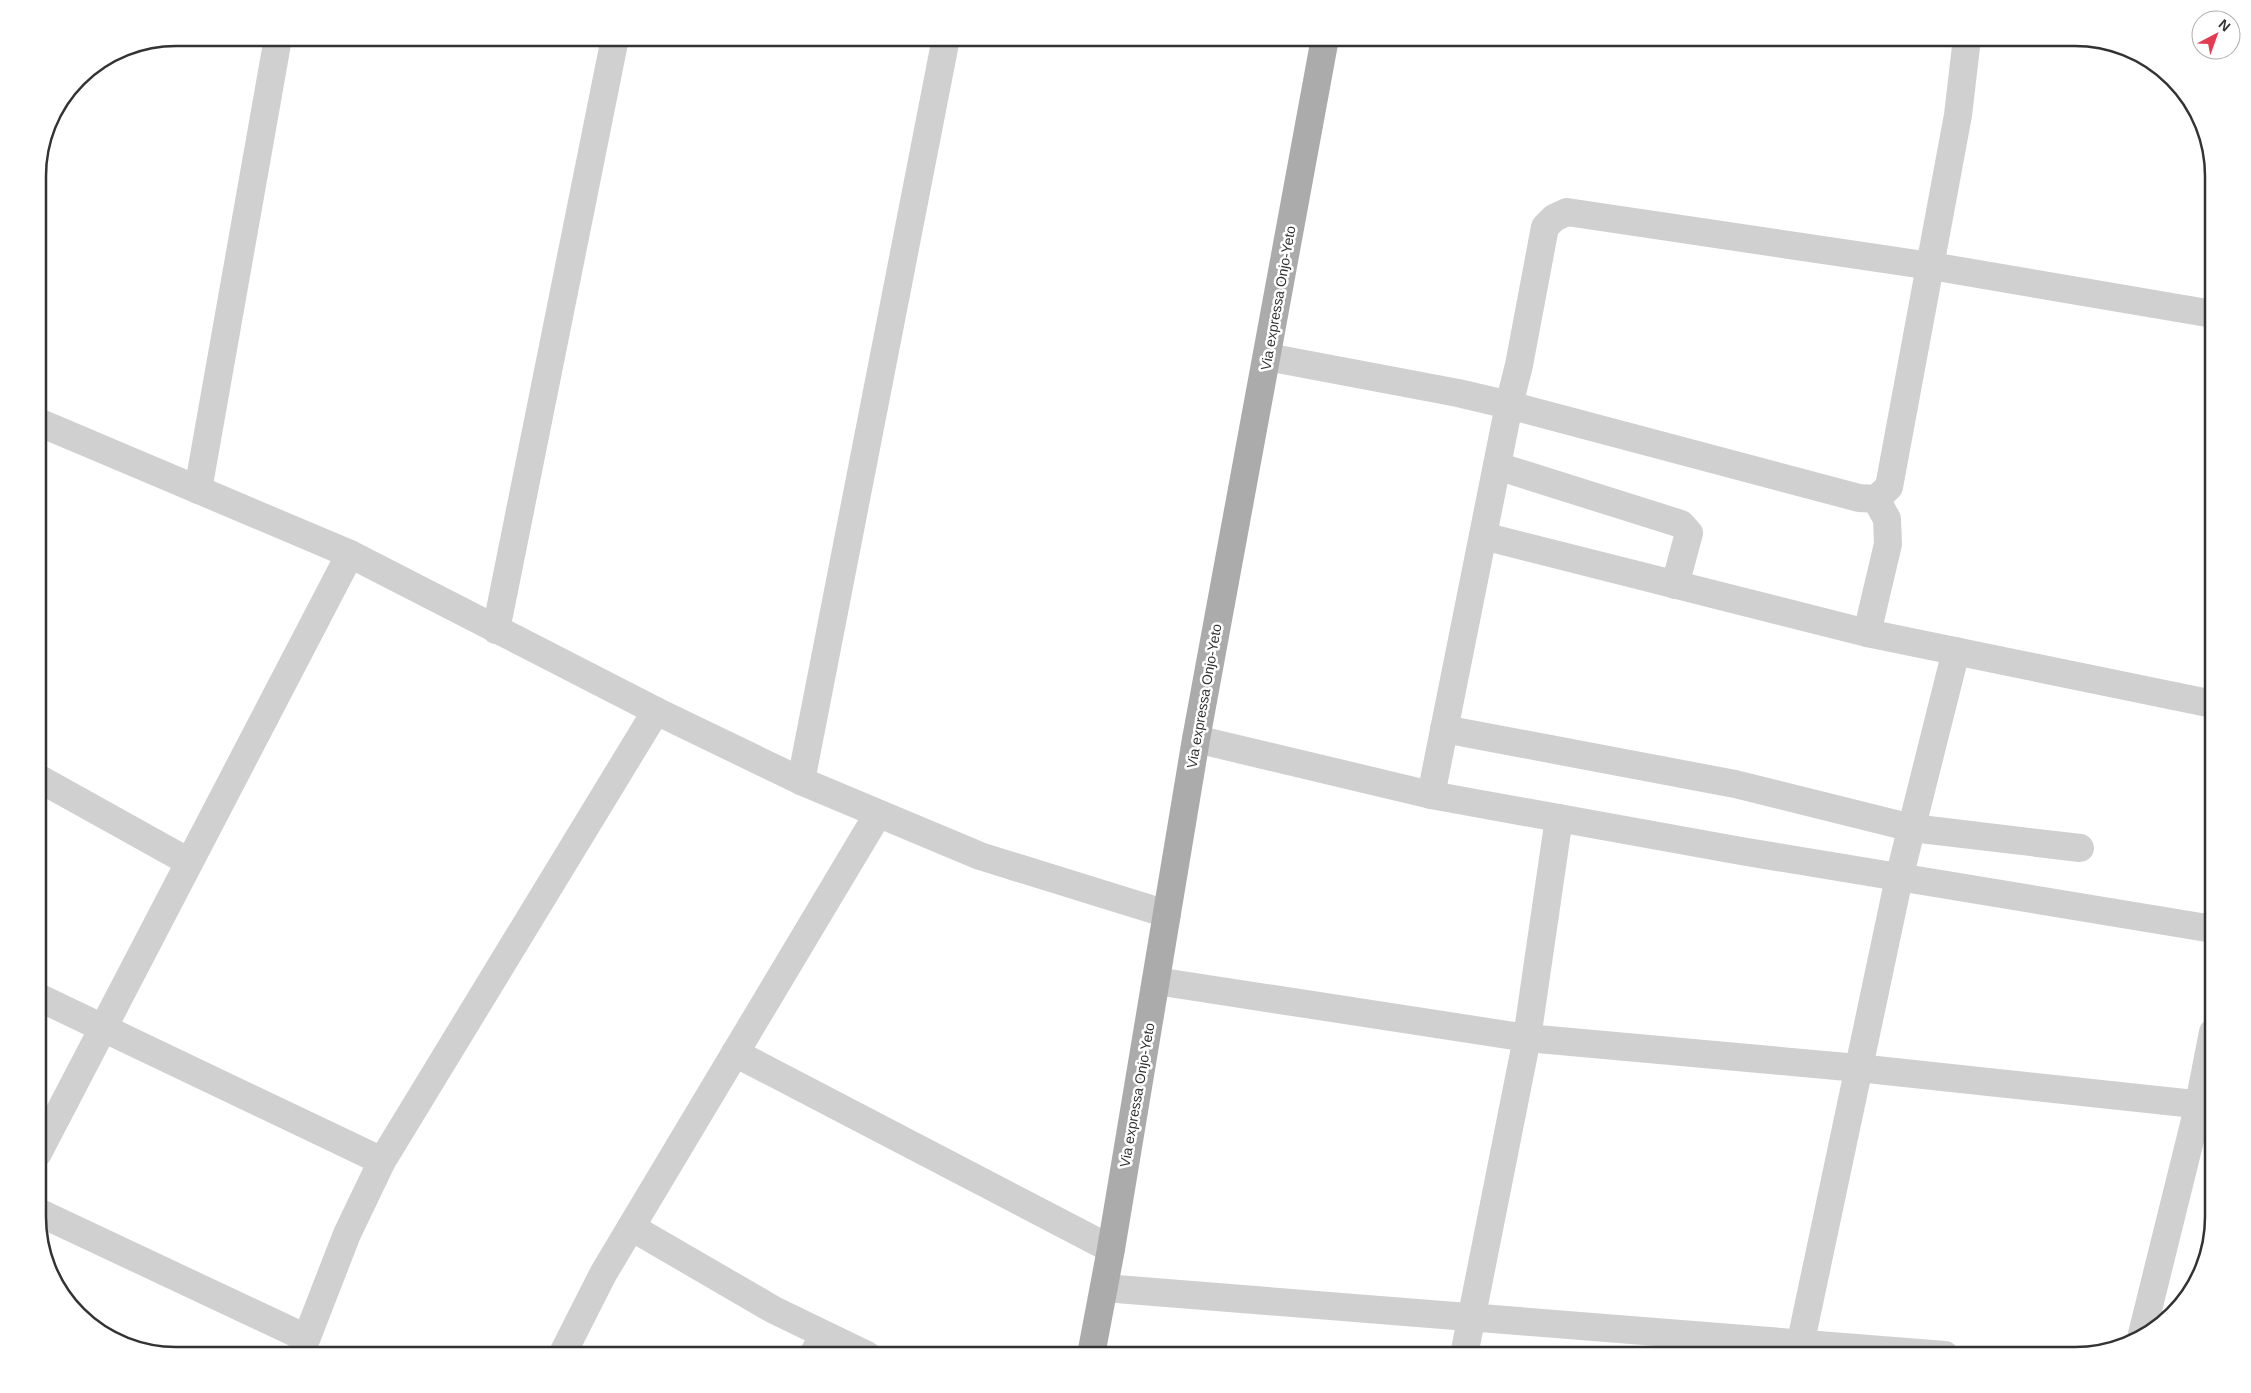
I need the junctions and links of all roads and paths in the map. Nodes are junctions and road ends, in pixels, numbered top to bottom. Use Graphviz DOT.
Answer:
graph roads {
  1 [pos="277,46"];
  2 [pos="612,46"];
  3 [pos="944,46"];
  4 [pos="1324,46"];
  5 [pos="1966,46"];
  6 [pos="1931,266"];
  7 [pos="2204,312"];
  8 [pos="1267,357"];
  9 [pos="1509,405"];
  10 [pos="47,426"];
  11 [pos="1497,466"];
  12 [pos="198,490"];
  13 [pos="1876,498"];
  14 [pos="1483,536"];
  15 [pos="350,554"];
  16 [pos="1675,585"];
  17 [pos="496,630"];
  18 [pos="1866,633"];
  19 [pos="1956,651"];
  20 [pos="2205,702"];
  21 [pos="656,711"];
  22 [pos="1444,729"];
  23 [pos="1196,739"];
  24 [pos="801,781"];
  25 [pos="47,783"];
  26 [pos="1432,795"];
  27 [pos="878,814"];
  28 [pos="1559,818"];
  29 [pos="1912,828"];
  30 [pos="2080,848"];
  31 [pos="189,862"];
  32 [pos="1899,878"];
  33 [pos="1167,914"];
  34 [pos="2205,929"];
  35 [pos="1156,981"];
  36 [pos="47,1001"];
  37 [pos="103,1027"];
  38 [pos="1527,1038"];
  39 [pos="735,1053"];
  40 [pos="1858,1068"];
  41 [pos="2205,1105"];
  42 [pos="2205,1109"];
  43 [pos="47,1136"];
  44 [pos="382,1162"];
  45 [pos="47,1217"];
  46 [pos="631,1227"];
  47 [pos="1111,1249"];
  48 [pos="1104,1288"];
  49 [pos="1471,1318"];
  50 [pos="2144,1326"];
  51 [pos="818,1345"];
  52 [pos="303,1347"];
  53 [pos="566,1347"];
  54 [pos="1093,1347"];
  55 [pos="1466,1347"];
  56 [pos="1768,1347"];
  57 [pos="1800,1347"];
  1 -- 12 [label="street"];
  2 -- 17 [label="street"];
  3 -- 24 [label="street"];
  4 -- 8 [label="main road, Via expressa Onjo-Yeto"];
  5 -- 6 [label="street"];
  6 -- 7 [label="street"];
  6 -- 9 [label="street"];
  6 -- 13 [label="street"];
  8 -- 9 [label="street"];
  8 -- 23 [label="main road, Via expressa Onjo-Yeto"];
  9 -- 11 [label="street"];
  9 -- 13 [label="street"];
  10 -- 12 [label="street"];
  11 -- 14 [label="street"];
  11 -- 16 [label="street"];
  12 -- 15 [label="street"];
  13 -- 18 [label="street"];
  14 -- 16 [label="street"];
  14 -- 22 [label="street"];
  15 -- 17 [label="street"];
  15 -- 31 [label="street"];
  16 -- 18 [label="street"];
  17 -- 21 [label="street"];
  18 -- 19 [label="street"];
  19 -- 20 [label="street"];
  19 -- 29 [label="street"];
  21 -- 24 [label="street"];
  21 -- 44 [label="street"];
  22 -- 26 [label="street"];
  22 -- 29 [label="street"];
  23 -- 26 [label="street"];
  23 -- 33 [label="main road, Via expressa Onjo-Yeto"];
  24 -- 27 [label="street"];
  25 -- 31 [label="street"];
  26 -- 28 [label="street"];
  27 -- 33 [label="street"];
  27 -- 39 [label="street"];
  28 -- 32 [label="street"];
  28 -- 38 [label="street"];
  29 -- 30 [label="street"];
  29 -- 32 [label="street"];
  31 -- 37 [label="street"];
  32 -- 34 [label="street"];
  32 -- 40 [label="street"];
  33 -- 35 [label="main road, Via expressa Onjo-Yeto"];
  35 -- 38 [label="street"];
  35 -- 47 [label="main road, Via expressa Onjo-Yeto"];
  36 -- 37 [label="street"];
  37 -- 43 [label="street"];
  37 -- 44 [label="street"];
  38 -- 40 [label="street"];
  38 -- 49 [label="street"];
  39 -- 46 [label="street"];
  39 -- 47 [label="street"];
  40 -- 41 [label="street"];
  40 -- 57 [label="street"];
  42 -- 50 [label="street"];
  44 -- 52 [label="street"];
  45 -- 52 [label="street"];
  46 -- 51 [label="street"];
  46 -- 53 [label="street"];
  47 -- 48 [label="main road, Via expressa Onjo-Yeto"];
  48 -- 49 [label="street"];
  48 -- 54 [label="main road, Via expressa Onjo-Yeto"];
  49 -- 55 [label="street"];
  49 -- 56 [label="street"];
}
